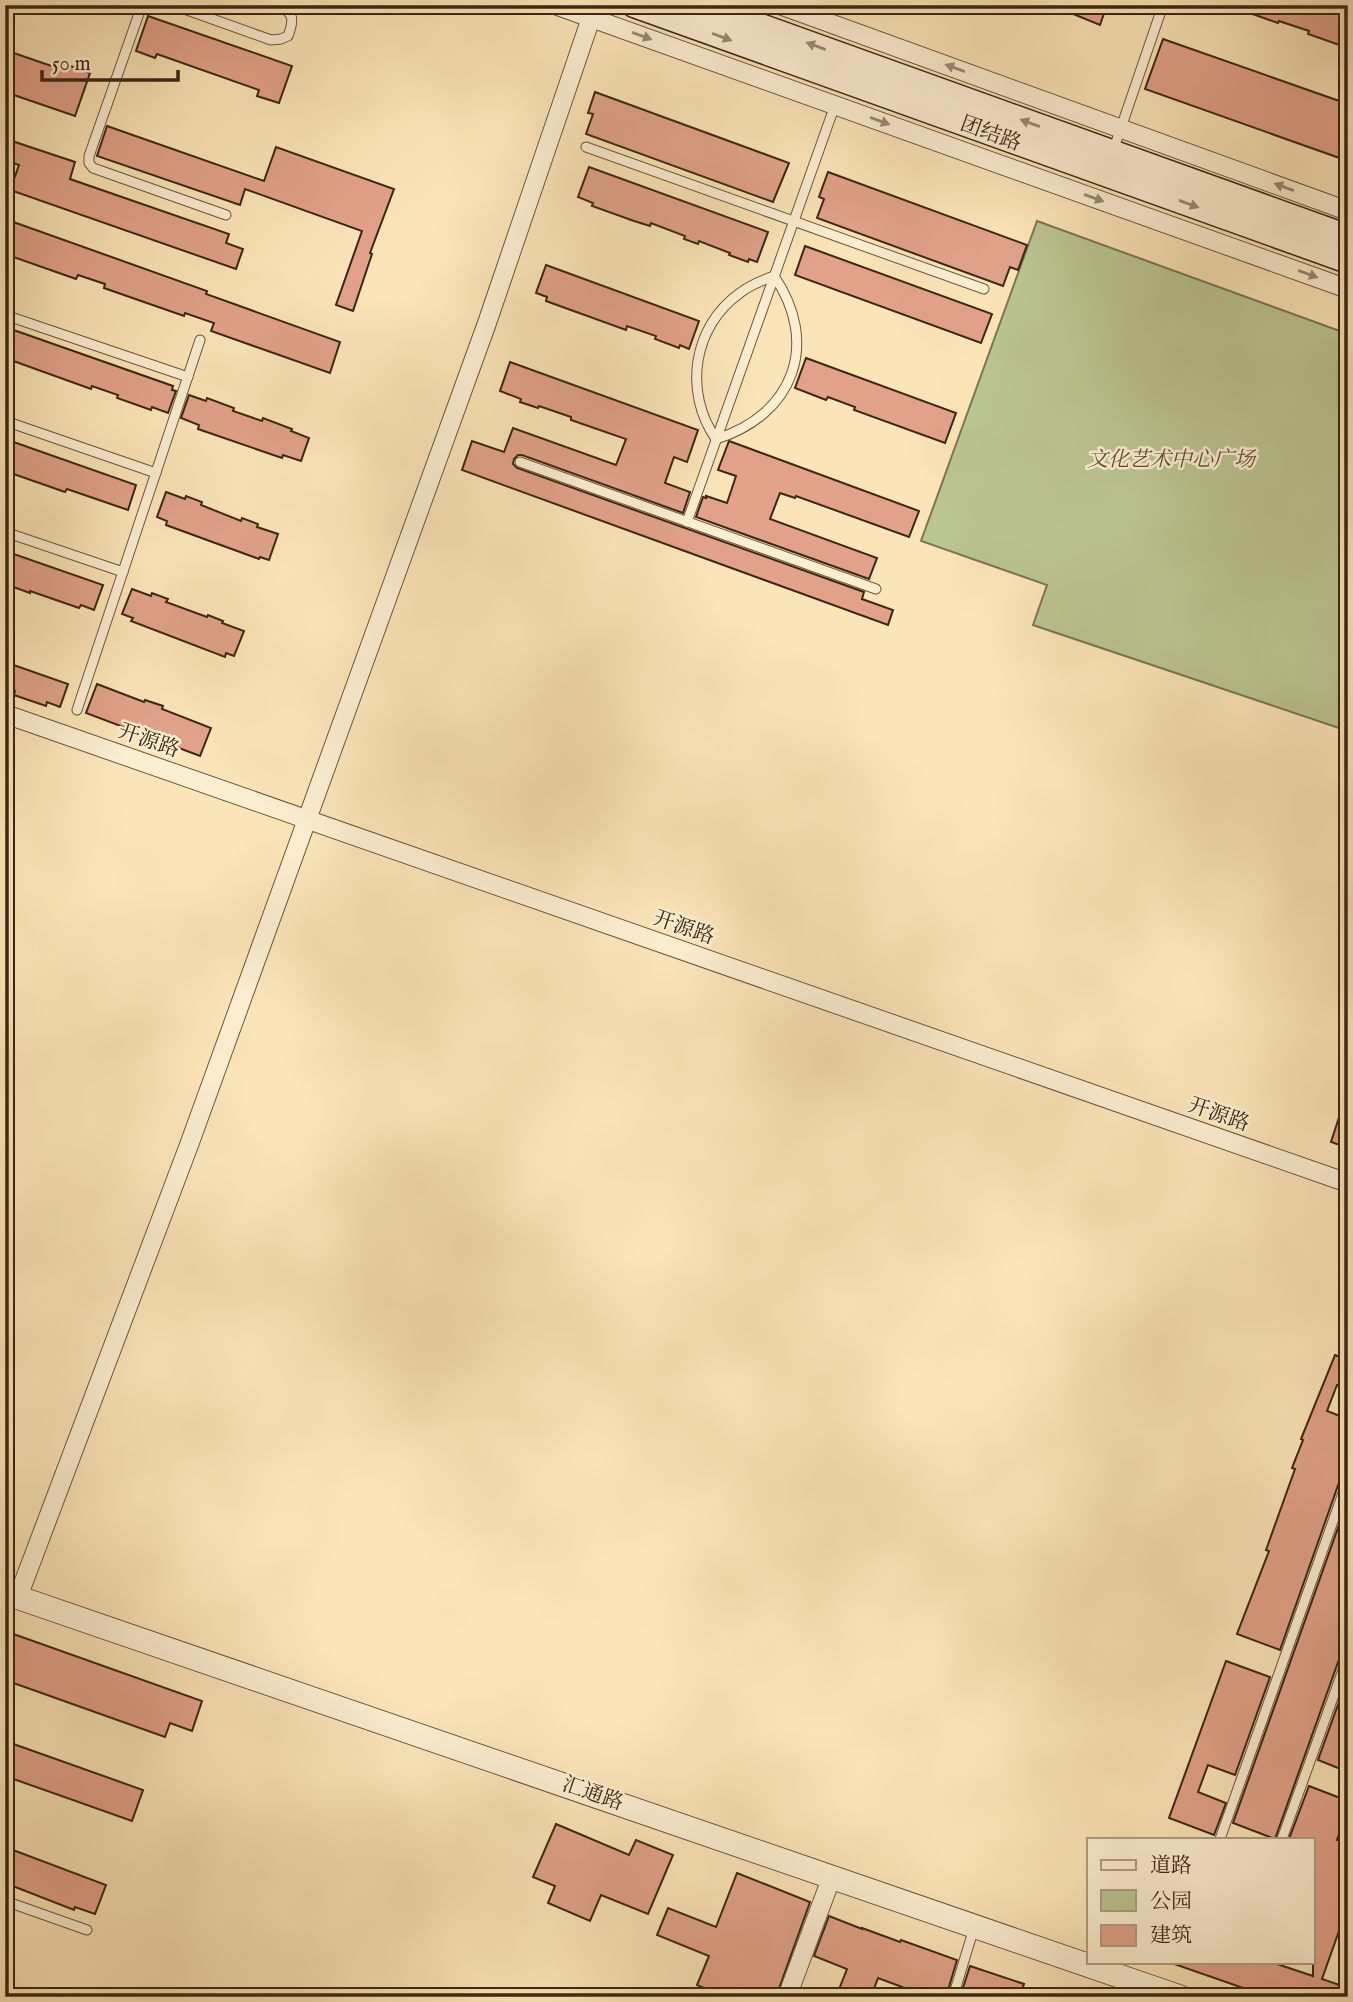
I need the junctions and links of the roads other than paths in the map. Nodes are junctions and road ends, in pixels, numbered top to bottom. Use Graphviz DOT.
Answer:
graph roads {
  1 [pos="142,5"];
  2 [pos="173,5"];
  3 [pos="276,5"];
  4 [pos="555,5"];
  5 [pos="634,5"];
  6 [pos="702,5"];
  7 [pos="780,5"];
  8 [pos="1163,5"];
  9 [pos="591,18"];
  10 [pos="835,105"];
  11 [pos="1121,128"];
  12 [pos="586,147"];
  13 [pos="1112,152"];
  14 [pos="1348,211"];
  15 [pos="226,215"];
  16 [pos="794,221"];
  17 [pos="1348,237"];
  18 [pos="1348,261"];
  19 [pos="774,275"];
  20 [pos="984,289"];
  21 [pos="1348,289"];
  22 [pos="5,315"];
  23 [pos="200,340"];
  24 [pos="188,377"];
  25 [pos="5,421"];
  26 [pos="716,439"];
  27 [pos="520,462"];
  28 [pos="156,472"];
  29 [pos="687,522"];
  30 [pos="5,532"];
  31 [pos="123,572"];
  32 [pos="876,589"];
  33 [pos="77,710"];
  34 [pos="5,714"];
  35 [pos="307,819"];
  36 [pos="1348,1183"];
  37 [pos="1348,1479"];
  38 [pos="12,1595"];
  39 [pos="1348,1656"];
  40 [pos="1220,1838"];
  41 [pos="1282,1838"];
  42 [pos="832,1876"];
  43 [pos="5,1901"];
  44 [pos="975,1926"];
  45 [pos="87,1930"];
  46 [pos="787,1997"];
  47 [pos="953,1997"];
  48 [pos="1180,1997"];
  1 -- 15 [label="lane"];
  2 -- 3 [label="lane"];
  4 -- 9 [label="street"];
  5 -- 18 [label="main road, 团结路, one-way"];
  13 -- 6 [label="main road, 团结路, one-way"];
  11 -- 7 [label="street, one-way"];
  8 -- 11 [label="lane"];
  9 -- 10 [label="street, one-way"];
  9 -- 35 [label="street"];
  10 -- 16 [label="lane"];
  10 -- 21 [label="street, one-way"];
  11 -- 13 [label="lane"];
  14 -- 11 [label="street, one-way"];
  12 -- 16 [label="lane"];
  13 -- 17 [label="main road, 团结路"];
  16 -- 19 [label="lane"];
  16 -- 20 [label="lane"];
  19 -- 26 [label="lane"];
  19 -- 26 [label="lane"];
  19 -- 26 [label="lane"];
  22 -- 24 [label="lane"];
  23 -- 24 [label="lane"];
  24 -- 28 [label="lane"];
  25 -- 28 [label="lane"];
  26 -- 29 [label="lane"];
  27 -- 29 [label="lane"];
  28 -- 31 [label="lane"];
  29 -- 32 [label="lane"];
  30 -- 31 [label="lane"];
  31 -- 33 [label="lane"];
  34 -- 35 [label="street, 开源路"];
  35 -- 36 [label="street, 开源路"];
  35 -- 38 [label="street"];
  37 -- 40 [label="lane"];
  38 -- 42 [label="street, 汇通路"];
  39 -- 41 [label="lane"];
  42 -- 44 [label="street, 汇通路"];
  42 -- 46 [label="street"];
  43 -- 45 [label="lane"];
  44 -- 47 [label="lane"];
  44 -- 48 [label="street, 汇通路"];
}
